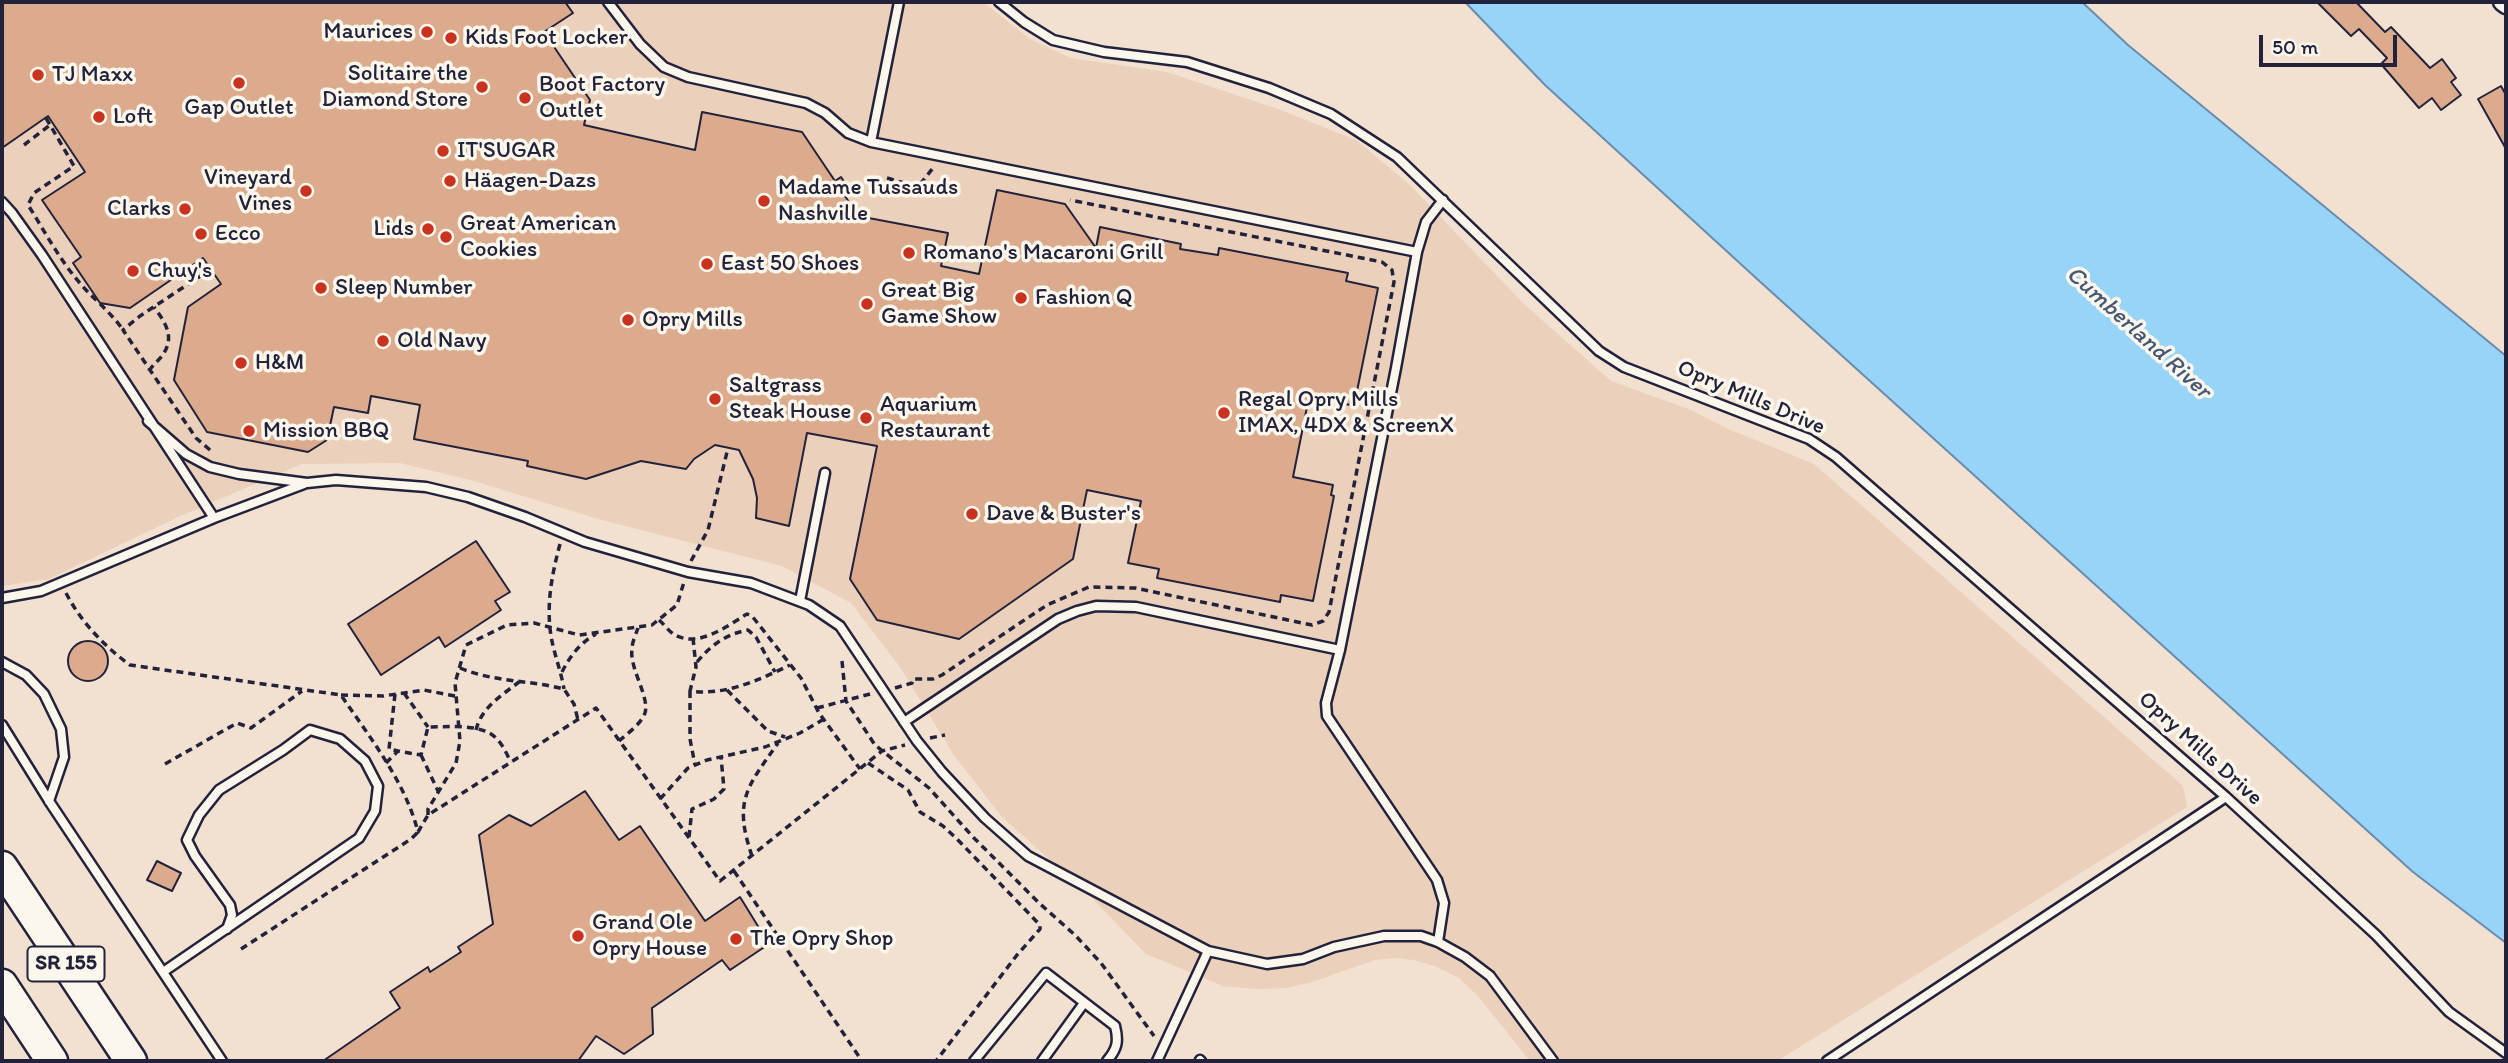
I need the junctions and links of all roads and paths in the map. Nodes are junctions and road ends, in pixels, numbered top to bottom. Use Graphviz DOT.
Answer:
graph roads {
  1 [pos="608,2"];
  2 [pos="899,2"];
  3 [pos="999,2"];
  4 [pos="2502,2"];
  5 [pos="2506,5"];
  6 [pos="46,118"];
  7 [pos="50,125"];
  8 [pos="871,142"];
  9 [pos="24,145"];
  10 [pos="887,178"];
  11 [pos="918,187"];
  12 [pos="1070,200"];
  13 [pos="1443,200"];
  14 [pos="2,202"];
  15 [pos="1417,252"];
  16 [pos="211,269"];
  17 [pos="154,307"];
  18 [pos="122,330"];
  19 [pos="149,371"];
  20 [pos="149,421"];
  21 [pos="728,448"];
  22 [pos="214,454"];
  23 [pos="825,472"];
  24 [pos="307,483"];
  25 [pos="214,518"];
  26 [pos="564,533"];
  27 [pos="688,572"];
  28 [pos="62,583"];
  29 [pos="2,598"];
  30 [pos="800,601"];
  31 [pos="659,620"];
  32 [pos="551,627"];
  33 [pos="638,628"];
  34 [pos="598,633"];
  35 [pos="767,636"];
  36 [pos="693,638"];
  37 [pos="759,642"];
  38 [pos="1340,650"];
  39 [pos="842,661"];
  40 [pos="2,662"];
  41 [pos="696,664"];
  42 [pos="790,665"];
  43 [pos="459,668"];
  44 [pos="775,672"];
  45 [pos="561,674"];
  46 [pos="520,681"];
  47 [pos="304,690"];
  48 [pos="564,690"];
  49 [pos="726,690"];
  50 [pos="690,691"];
  51 [pos="884,691"];
  52 [pos="404,693"];
  53 [pos="395,694"];
  54 [pos="341,695"];
  55 [pos="455,696"];
  56 [pos="846,701"];
  57 [pos="817,708"];
  58 [pos="824,719"];
  59 [pos="578,720"];
  60 [pos="904,722"];
  61 [pos="2,725"];
  62 [pos="428,727"];
  63 [pos="458,727"];
  64 [pos="476,730"];
  65 [pos="945,735"];
  66 [pos="787,738"];
  67 [pos="619,741"];
  68 [pos="779,741"];
  69 [pos="917,741"];
  70 [pos="398,751"];
  71 [pos="882,751"];
  72 [pos="421,755"];
  73 [pos="720,757"];
  74 [pos="511,762"];
  75 [pos="868,762"];
  76 [pos="386,763"];
  77 [pos="165,764"];
  78 [pos="695,765"];
  79 [pos="860,769"];
  80 [pos="438,792"];
  81 [pos="2226,797"];
  82 [pos="660,799"];
  83 [pos="49,801"];
  84 [pos="428,815"];
  85 [pos="418,832"];
  86 [pos="689,838"];
  87 [pos="752,856"];
  88 [pos="2,867"];
  89 [pos="734,871"];
  90 [pos="227,929"];
  91 [pos="1438,942"];
  92 [pos="241,949"];
  93 [pos="1208,951"];
  94 [pos="163,972"];
  95 [pos="2,985"];
  96 [pos="1084,1003"];
  97 [pos="1163,1049"];
  98 [pos="2506,1053"];
  99 [pos="52,1061"];
  100 [pos="131,1061"];
  101 [pos="222,1061"];
  102 [pos="862,1061"];
  103 [pos="936,1061"];
  104 [pos="974,1061"];
  105 [pos="1042,1061"];
  106 [pos="1107,1061"];
  107 [pos="1157,1061"];
  108 [pos="1553,1061"];
  109 [pos="1827,1061"];
  1 -- 8 [label="lane"];
  2 -- 8 [label="lane"];
  3 -- 13 [label="lane, Opry Mills Drive"];
  4 -- 5 [label="street"];
  6 -- 7 [label="path"];
  7 -- 9 [label="path"];
  7 -- 18 [label="path"];
  8 -- 15 [label="lane"];
  10 -- 11 [label="path"];
  12 -- 51 [label="path"];
  13 -- 15 [label="lane"];
  13 -- 81 [label="lane, Opry Mills Drive"];
  14 -- 20 [label="lane"];
  15 -- 38 [label="lane"];
  16 -- 17 [label="path"];
  17 -- 18 [label="path"];
  17 -- 19 [label="path"];
  18 -- 19 [label="path"];
  19 -- 22 [label="path"];
  20 -- 24 [label="lane"];
  20 -- 25 [label="lane"];
  21 -- 27 [label="path"];
  23 -- 30 [label="lane"];
  24 -- 25 [label="lane"];
  24 -- 26 [label="lane"];
  25 -- 28 [label="lane"];
  26 -- 27 [label="lane"];
  26 -- 32 [label="path"];
  27 -- 30 [label="lane"];
  27 -- 31 [label="path"];
  28 -- 29 [label="lane"];
  28 -- 47 [label="path"];
  30 -- 51 [label="lane"];
  31 -- 33 [label="path"];
  31 -- 36 [label="path"];
  32 -- 34 [label="path"];
  32 -- 43 [label="path"];
  32 -- 45 [label="path"];
  33 -- 34 [label="path"];
  33 -- 67 [label="path"];
  34 -- 45 [label="path"];
  35 -- 36 [label="path"];
  35 -- 37 [label="path"];
  35 -- 42 [label="path"];
  36 -- 41 [label="path"];
  37 -- 41 [label="path"];
  37 -- 44 [label="path"];
  38 -- 60 [label="lane"];
  38 -- 91 [label="lane"];
  39 -- 56 [label="path"];
  40 -- 83 [label="lane"];
  41 -- 50 [label="path"];
  42 -- 44 [label="path"];
  42 -- 57 [label="path"];
  43 -- 46 [label="path"];
  43 -- 55 [label="path"];
  44 -- 49 [label="path"];
  45 -- 48 [label="path"];
  46 -- 48 [label="path"];
  46 -- 64 [label="path"];
  47 -- 54 [label="path"];
  47 -- 77 [label="path"];
  48 -- 59 [label="path"];
  49 -- 50 [label="path"];
  49 -- 66 [label="path"];
  50 -- 78 [label="path"];
  51 -- 56 [label="path"];
  51 -- 60 [label="lane"];
  52 -- 53 [label="path"];
  52 -- 55 [label="path"];
  52 -- 62 [label="path"];
  53 -- 54 [label="path"];
  53 -- 70 [label="path"];
  54 -- 76 [label="path"];
  55 -- 63 [label="path"];
  56 -- 57 [label="path"];
  56 -- 71 [label="path"];
  57 -- 58 [label="path"];
  58 -- 66 [label="path"];
  58 -- 79 [label="path"];
  59 -- 67 [label="path"];
  59 -- 74 [label="path"];
  60 -- 69 [label="lane"];
  61 -- 83 [label="lane"];
  62 -- 63 [label="path"];
  62 -- 72 [label="path"];
  63 -- 64 [label="path"];
  63 -- 80 [label="path"];
  64 -- 74 [label="path"];
  65 -- 69 [label="path"];
  66 -- 68 [label="path"];
  67 -- 82 [label="path"];
  68 -- 73 [label="path"];
  68 -- 87 [label="path"];
  69 -- 71 [label="path"];
  69 -- 93 [label="lane"];
  70 -- 72 [label="path"];
  70 -- 76 [label="path"];
  71 -- 75 [label="path"];
  71 -- 97 [label="path"];
  72 -- 80 [label="path"];
  73 -- 78 [label="path"];
  73 -- 86 [label="path"];
  74 -- 84 [label="path"];
  75 -- 79 [label="path"];
  75 -- 103 [label="path"];
  76 -- 85 [label="path"];
  78 -- 82 [label="path"];
  79 -- 87 [label="path"];
  80 -- 84 [label="path"];
  81 -- 98 [label="lane, Opry Mills Drive"];
  81 -- 109 [label="lane"];
  82 -- 86 [label="path"];
  83 -- 94 [label="lane"];
  84 -- 85 [label="path"];
  85 -- 92 [label="path"];
  86 -- 89 [label="path"];
  87 -- 89 [label="path"];
  88 -- 100 [label="highway, SR 155"];
  89 -- 102 [label="path"];
  90 -- 90 [label="lane"];
  90 -- 94 [label="lane"];
  91 -- 93 [label="lane"];
  91 -- 108 [label="lane"];
  93 -- 97 [label="lane"];
  94 -- 101 [label="lane"];
  95 -- 99 [label="highway, SR 155"];
  96 -- 104 [label="lane"];
  96 -- 105 [label="lane"];
  96 -- 106 [label="lane"];
  97 -- 107 [label="lane"];
}
